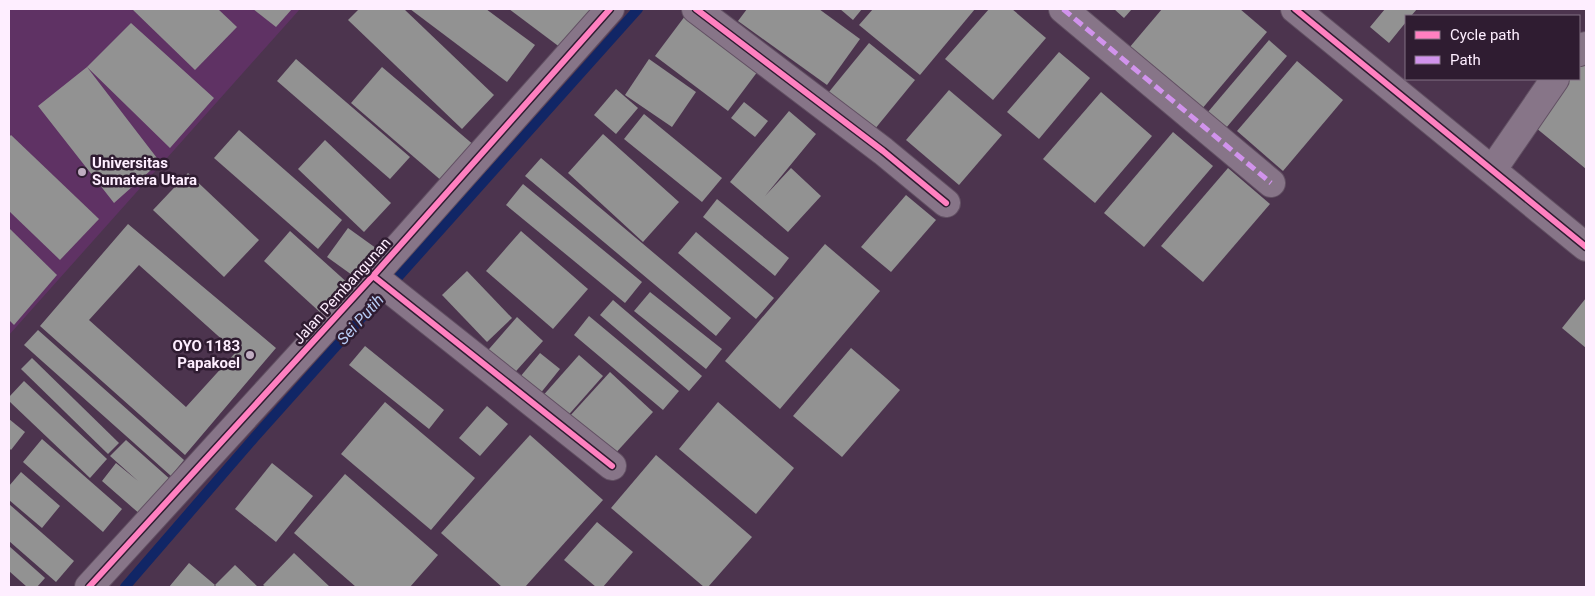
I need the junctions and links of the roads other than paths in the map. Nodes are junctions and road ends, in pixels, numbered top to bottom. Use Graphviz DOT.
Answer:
graph roads {
  1 [pos="610,9"];
  2 [pos="696,9"];
  3 [pos="1064,9"];
  4 [pos="1295,9"];
  5 [pos="1554,80"];
  6 [pos="1493,169"];
  7 [pos="1271,183"];
  8 [pos="946,204"];
  9 [pos="1586,246"];
  10 [pos="382,283"];
  11 [pos="612,466"];
  12 [pos="89,587"];
  1 -- 10 [label="street, Jalan Pembangunan"];
  2 -- 8 [label="street"];
  3 -- 7 [label="street"];
  4 -- 6 [label="street"];
  5 -- 6 [label="street"];
  6 -- 9 [label="street"];
  10 -- 11 [label="street"];
  10 -- 12 [label="street, Jalan Pembangunan"];
}
